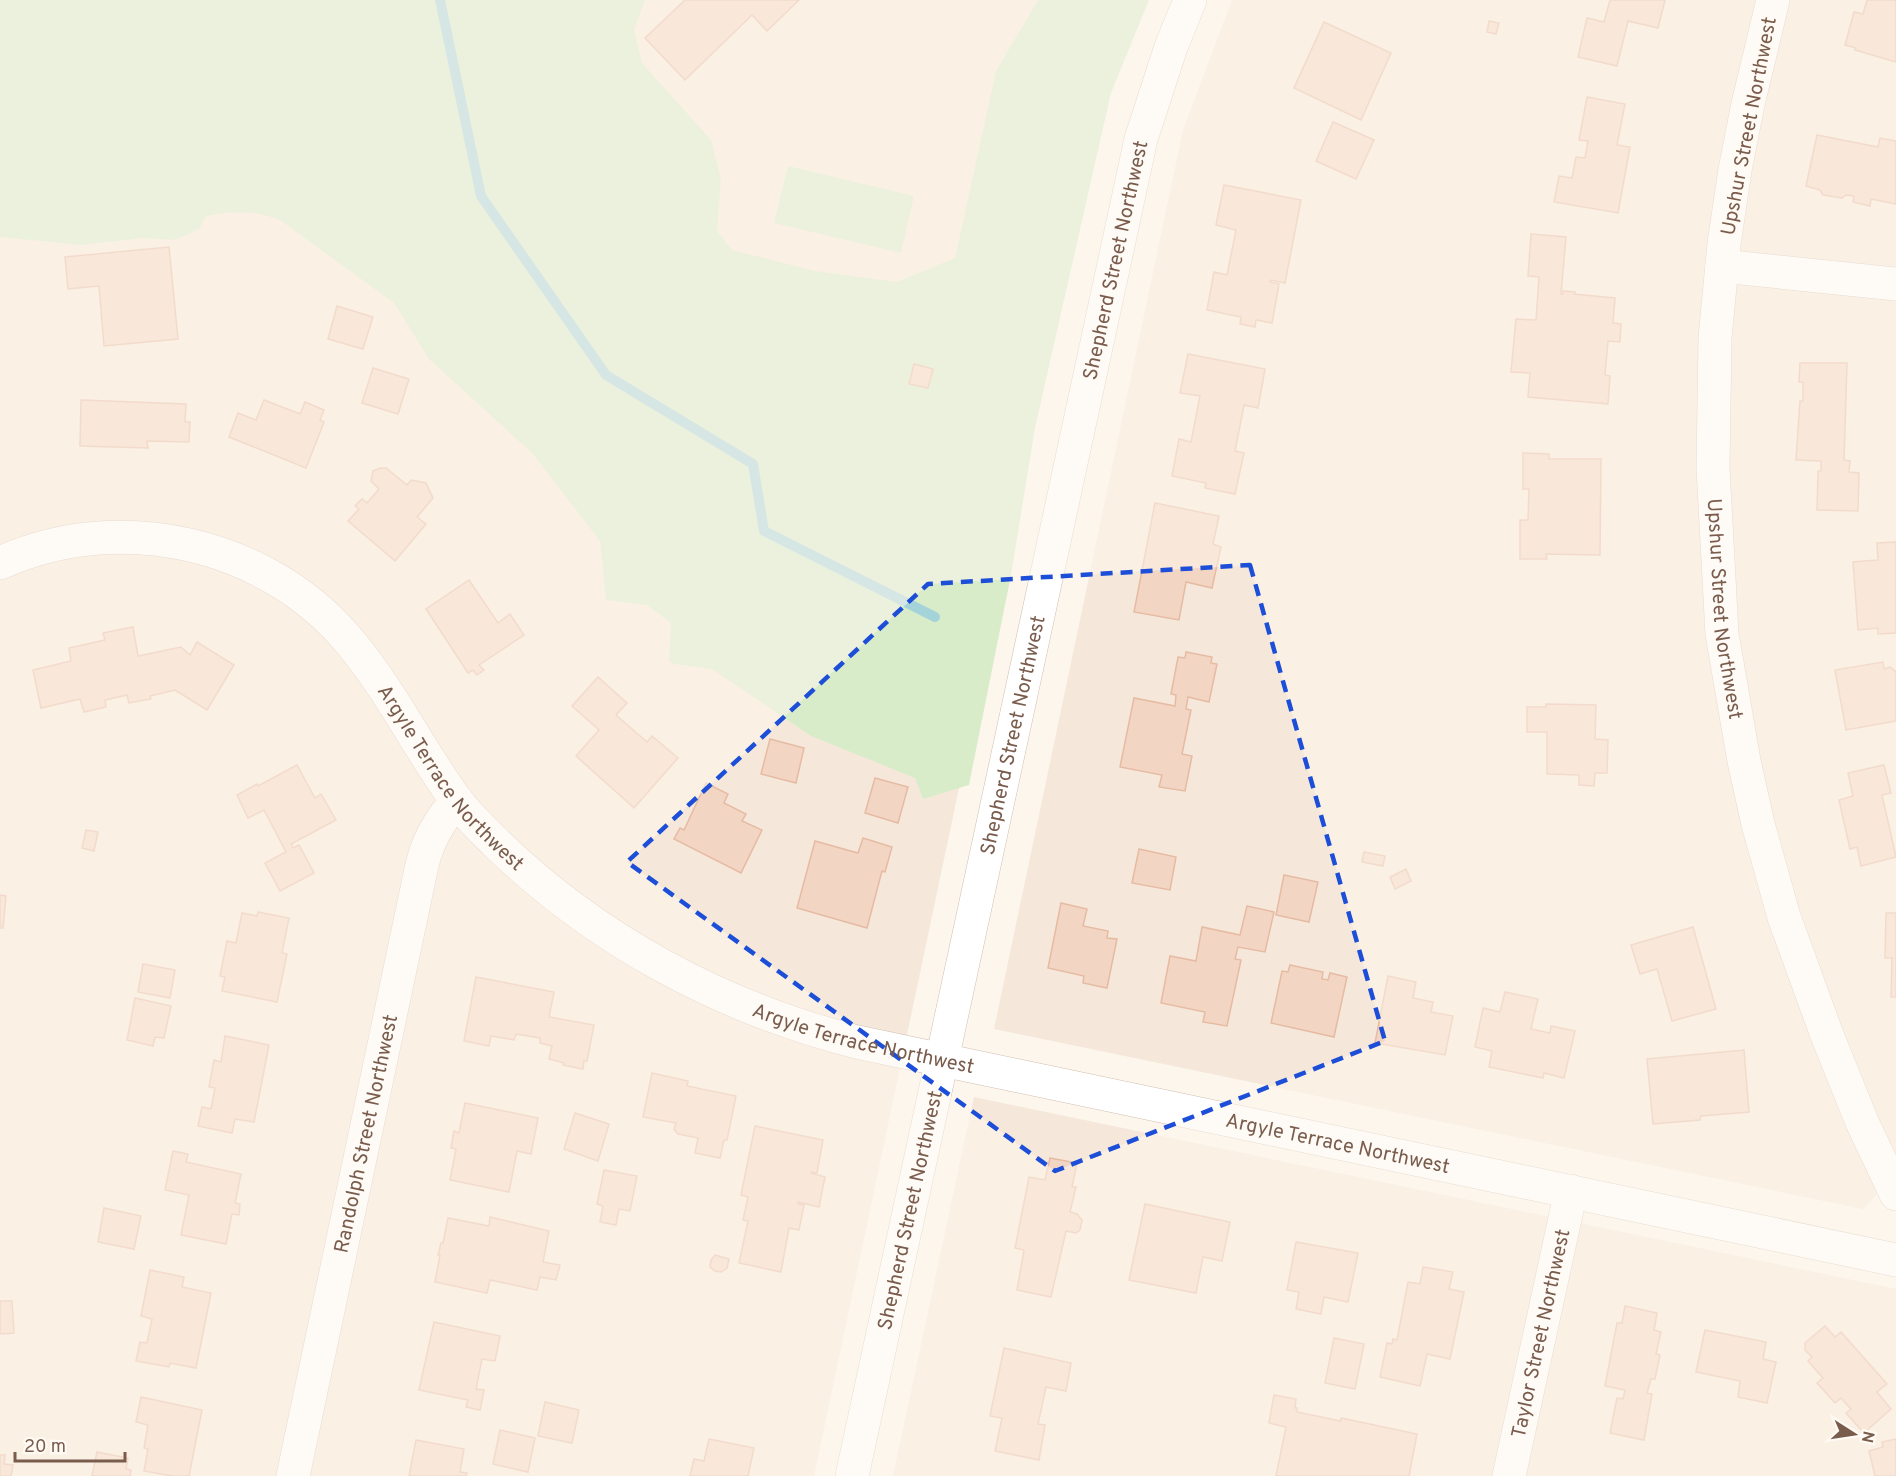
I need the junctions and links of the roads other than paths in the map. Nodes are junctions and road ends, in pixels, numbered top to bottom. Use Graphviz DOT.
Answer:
graph roads {
  1 [pos="1190,0"];
  2 [pos="1773,0"];
  3 [pos="1722,266"];
  4 [pos="1896,284"];
  5 [pos="1,560"];
  6 [pos="457,801"];
  7 [pos="942,1060"];
  8 [pos="1570,1191"];
  9 [pos="1896,1194"];
  10 [pos="1896,1260"];
  11 [pos="293,1476"];
  12 [pos="852,1476"];
  13 [pos="1509,1476"];
  1 -- 7 [label="street, Shepherd Street Northwest"];
  2 -- 3 [label="street, Upshur Street Northwest"];
  3 -- 4 [label="street"];
  3 -- 9 [label="street, Upshur Street Northwest"];
  5 -- 6 [label="street, Argyle Terrace Northwest"];
  6 -- 7 [label="street, Argyle Terrace Northwest"];
  6 -- 11 [label="street, Randolph Street Northwest"];
  7 -- 8 [label="street, Argyle Terrace Northwest"];
  7 -- 12 [label="street, Shepherd Street Northwest"];
  8 -- 10 [label="street, Argyle Terrace Northwest"];
  8 -- 13 [label="street, Taylor Street Northwest"];
}
